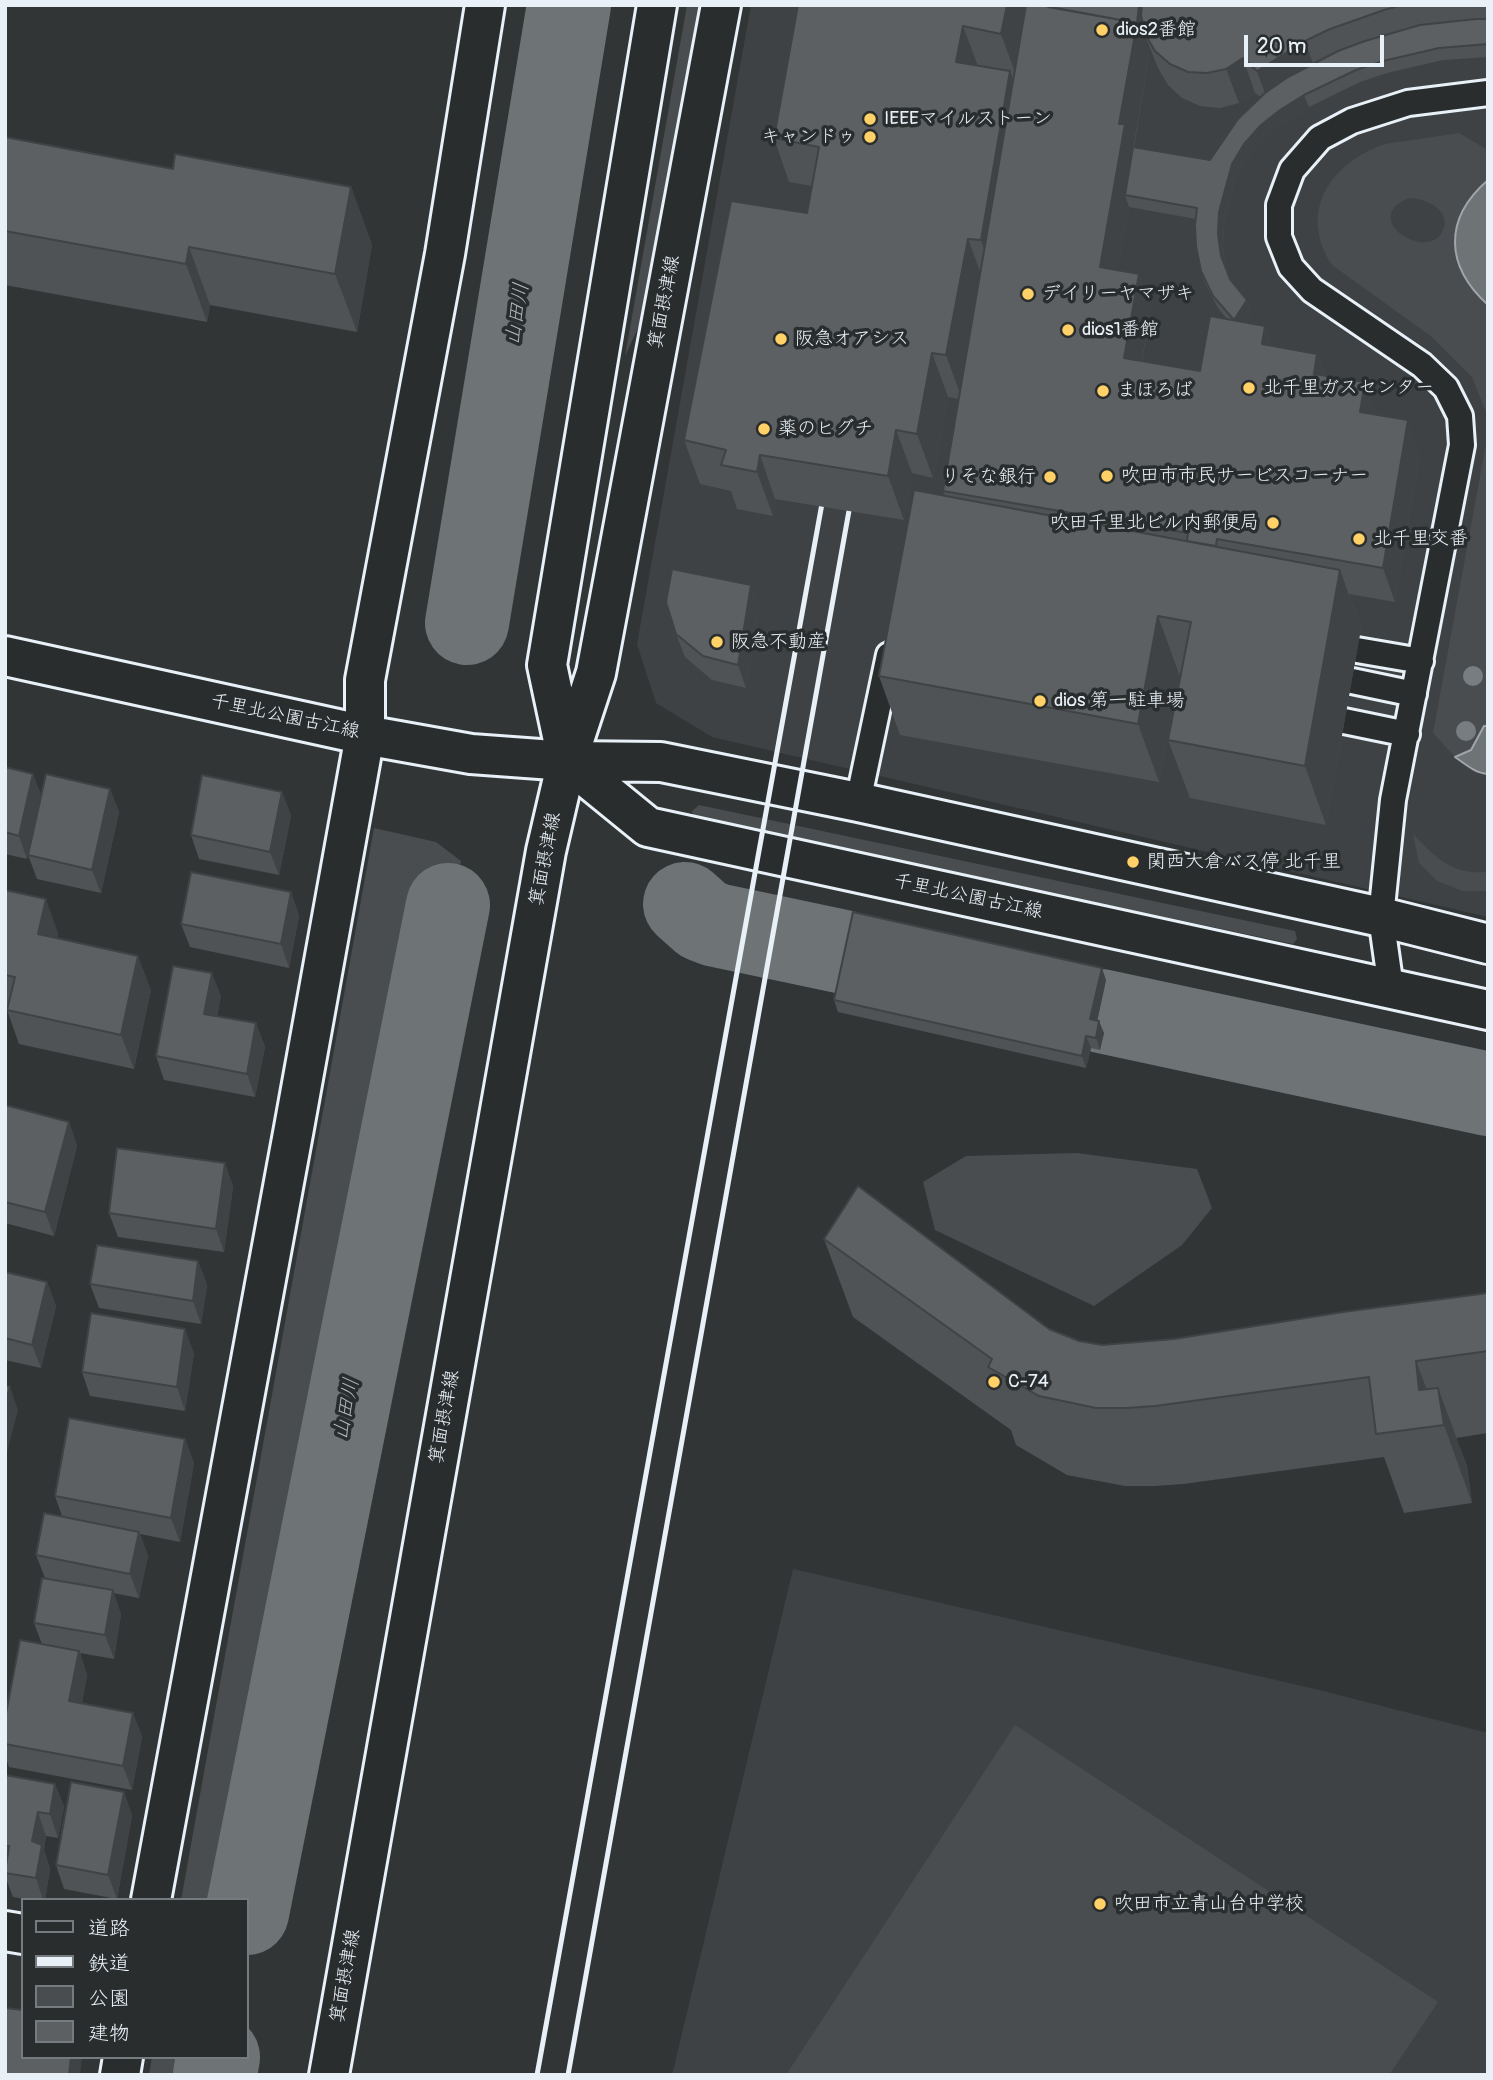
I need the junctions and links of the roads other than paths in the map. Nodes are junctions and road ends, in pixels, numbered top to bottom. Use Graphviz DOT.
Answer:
graph roads {
  1 [pos="485,5"];
  2 [pos="657,5"];
  3 [pos="721,5"];
  4 [pos="1486,97"];
  5 [pos="894,631"];
  6 [pos="1357,650"];
  7 [pos="5,656"];
  8 [pos="1421,661"];
  9 [pos="1352,681"];
  10 [pos="1414,694"];
  11 [pos="1345,721"];
  12 [pos="1406,734"];
  13 [pos="365,735"];
  14 [pos="567,761"];
  15 [pos="858,802"];
  16 [pos="1381,917"];
  17 [pos="1488,944"];
  18 [pos="1391,988"];
  19 [pos="1488,1010"];
  20 [pos="151,1898"];
  21 [pos="329,2075"];
  1 -- 13 [label="street"];
  2 -- 14 [label="street, 箕面摂津線"];
  3 -- 14 [label="street, 箕面摂津線"];
  4 -- 8 [label="lane"];
  5 -- 15 [label="lane"];
  6 -- 8 [label="lane"];
  7 -- 13 [label="street, 千里北公園古江線"];
  8 -- 10 [label="lane"];
  9 -- 10 [label="lane"];
  10 -- 12 [label="lane"];
  11 -- 12 [label="lane"];
  12 -- 16 [label="lane"];
  13 -- 14 [label="street, 千里北公園古江線"];
  13 -- 20 [label="street"];
  14 -- 15 [label="street, 千里北公園古江線"];
  14 -- 18 [label="street, 千里北公園古江線"];
  14 -- 21 [label="street, 箕面摂津線"];
  15 -- 16 [label="street, 千里北公園古江線"];
  16 -- 17 [label="street, 千里北公園古江線"];
  16 -- 18 [label="lane"];
  18 -- 19 [label="street, 千里北公園古江線"];
}
